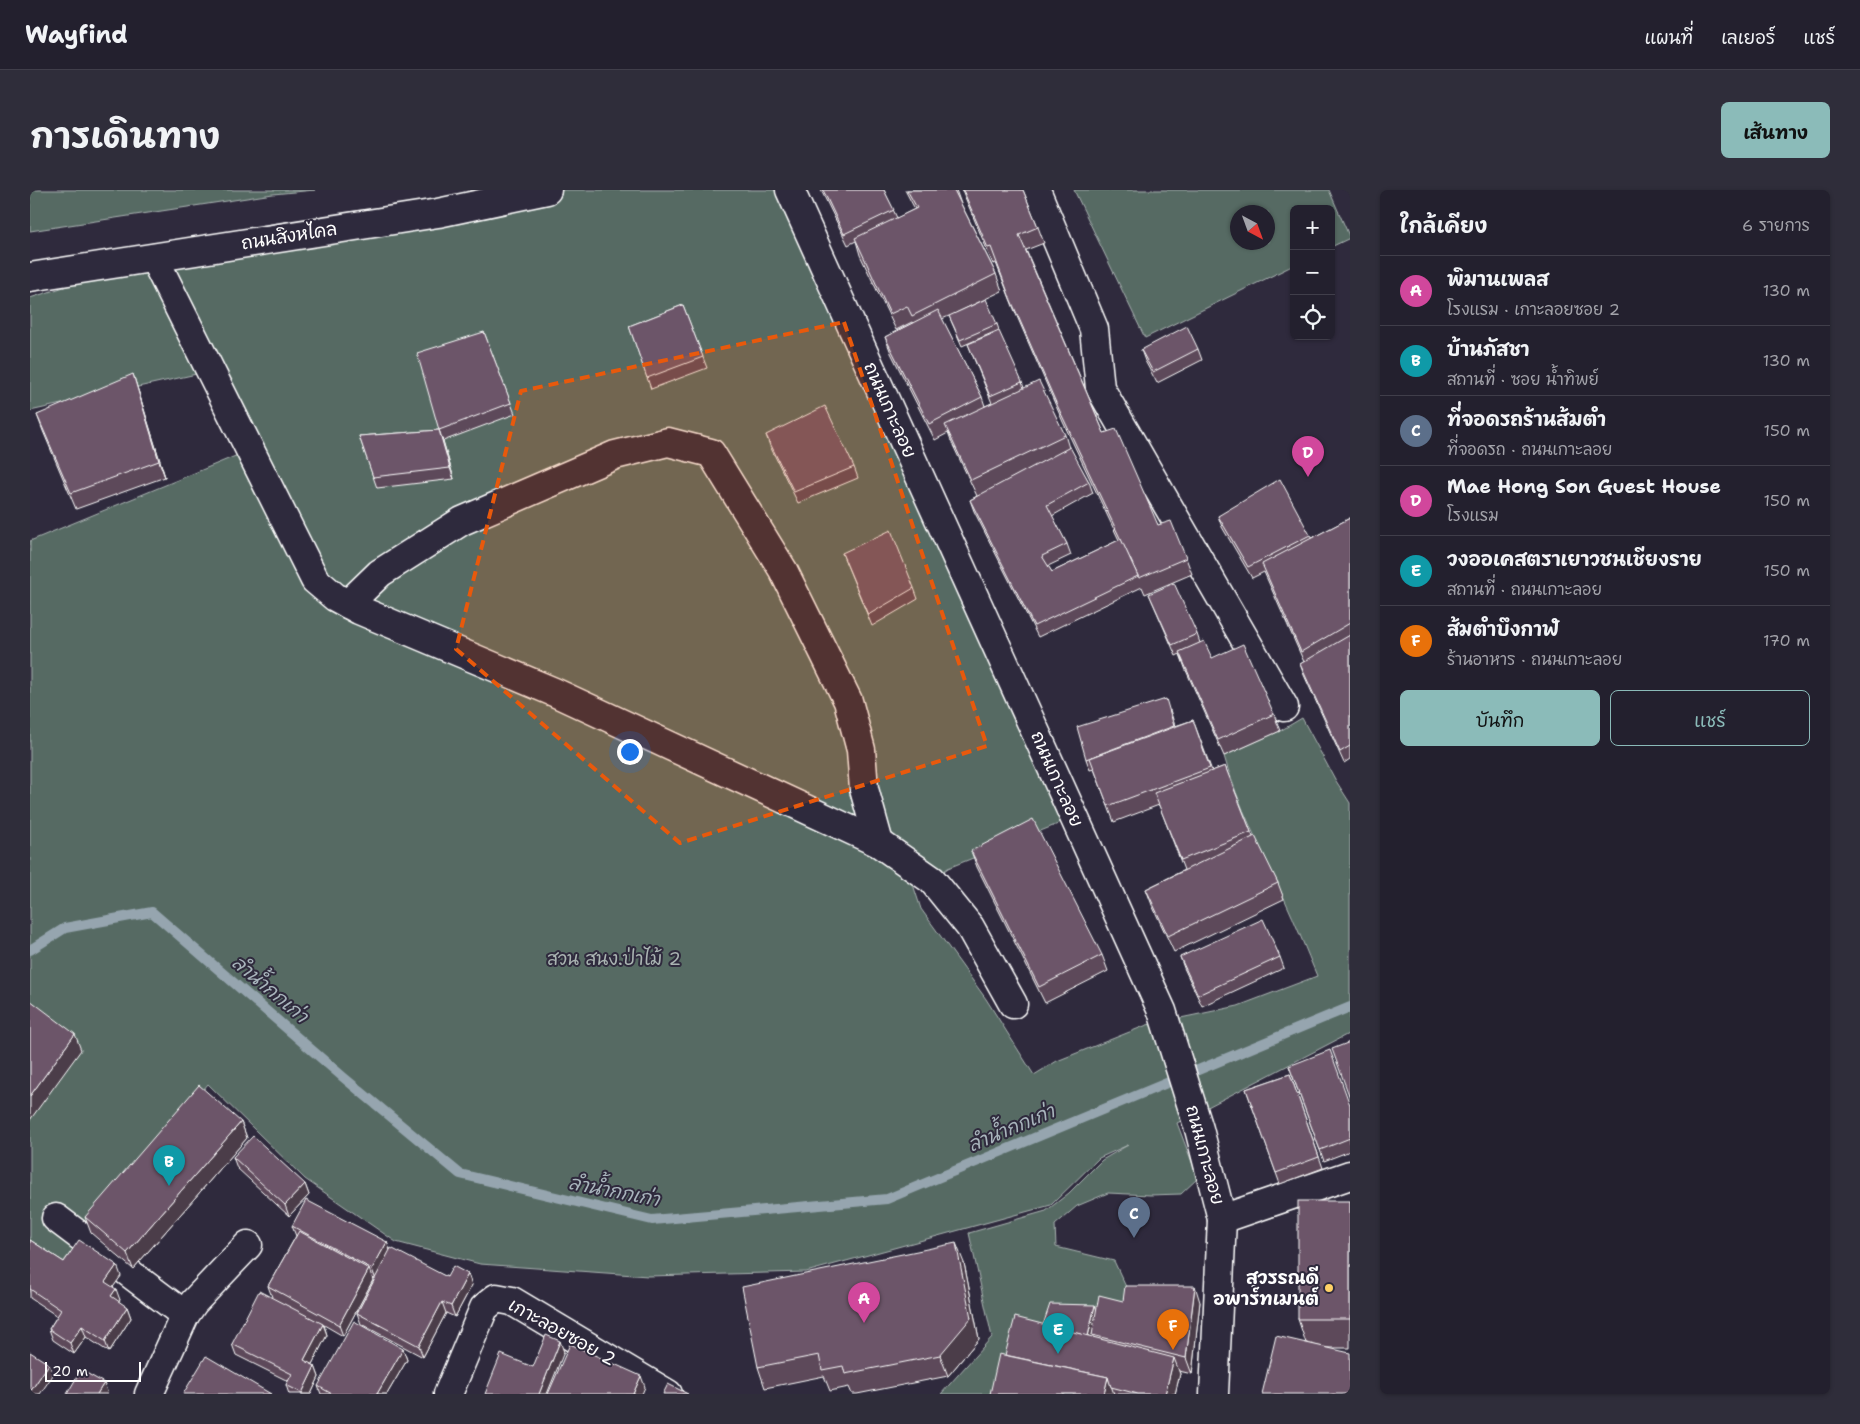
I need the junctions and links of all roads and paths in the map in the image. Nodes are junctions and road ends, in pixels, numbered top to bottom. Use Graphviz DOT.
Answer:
graph roads {
  1 [pos="547,190"];
  2 [pos="790,190"];
  3 [pos="1036,190"];
  4 [pos="154,258"];
  5 [pos="30,278"];
  6 [pos="348,604"];
  7 [pos="1284,707"];
  8 [pos="880,843"];
  9 [pos="1014,1004"];
  10 [pos="1350,1175"];
  11 [pos="56,1218"];
  12 [pos="1222,1219"];
  13 [pos="248,1245"];
  14 [pos="185,1315"];
  15 [pos="655,1390"];
  16 [pos="148,1394"];
  17 [pos="448,1394"];
  18 [pos="1214,1394"];
  1 -- 4 [label="street, ถนนสิงหไคล"];
  2 -- 12 [label="street, ถนนเกาะลอย"];
  3 -- 7 [label="street"];
  4 -- 5 [label="street, ถนนสิงหไคล"];
  4 -- 6 [label="street"];
  6 -- 8 [label="street"];
  6 -- 8 [label="street"];
  8 -- 9 [label="street"];
  10 -- 12 [label="street"];
  11 -- 14 [label="street"];
  12 -- 18 [label="street, ถนนเกาะลอย"];
  13 -- 14 [label="street"];
  14 -- 16 [label="street"];
  15 -- 17 [label="street, เกาะลอยซอย 2"];
}
